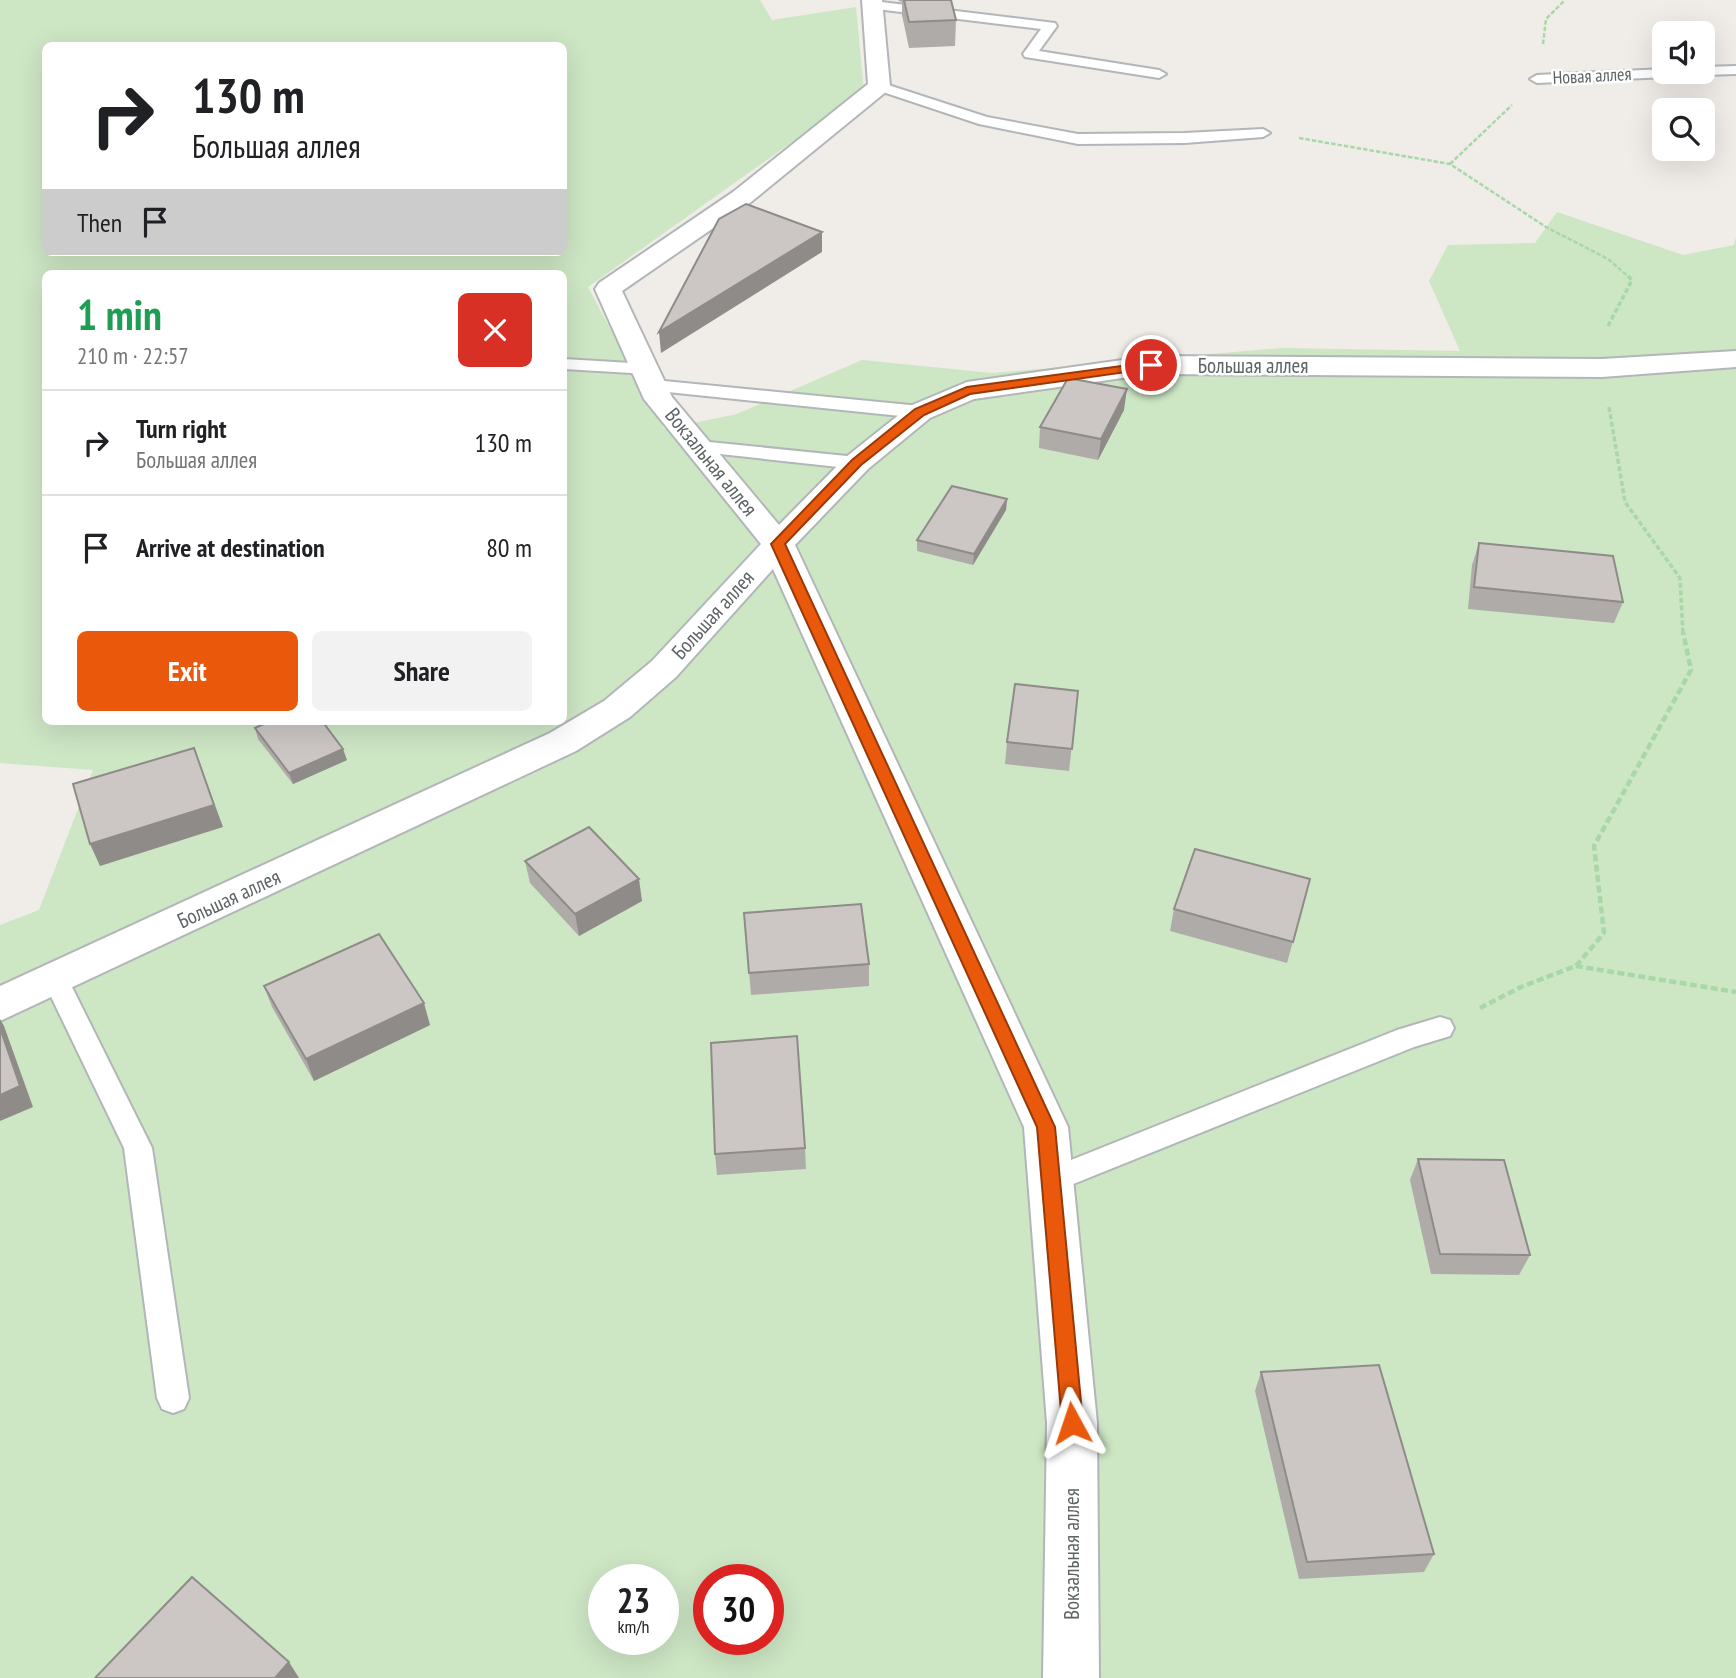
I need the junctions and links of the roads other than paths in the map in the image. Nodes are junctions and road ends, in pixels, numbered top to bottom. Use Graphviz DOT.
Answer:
graph roads {
  1 [pos="873,2"];
  2 [pos="1736,70"];
  3 [pos="1715,71"];
  4 [pos="1159,74"];
  5 [pos="1652,74"];
  6 [pos="1537,79"];
  7 [pos="880,86"];
  8 [pos="1264,132"];
  9 [pos="1736,359"];
  10 [pos="567,364"];
  11 [pos="650,379"];
  12 [pos="920,412"];
  13 [pos="699,447"];
  14 [pos="857,463"];
  15 [pos="778,544"];
  16 [pos="56,981"];
  17 [pos="0,1005"];
  18 [pos="1440,1028"];
  19 [pos="1051,1181"];
  20 [pos="173,1398"];
  21 [pos="1071,1678"];
  1 -- 4 [label="lane"];
  1 -- 7 [label="street"];
  2 -- 3 [label="lane"];
  5 -- 6 [label="lane, Новая аллея"];
  7 -- 8 [label="lane"];
  7 -- 11 [label="street, Вокзальная аллея"];
  9 -- 12 [label="street, Большая аллея"];
  10 -- 11 [label="lane"];
  11 -- 12 [label="lane"];
  11 -- 13 [label="street, Вокзальная аллея"];
  12 -- 14 [label="street, Большая аллея"];
  13 -- 14 [label="lane"];
  13 -- 15 [label="street, Вокзальная аллея"];
  14 -- 15 [label="street, Большая аллея"];
  15 -- 16 [label="street, Большая аллея"];
  15 -- 19 [label="street, Вокзальная аллея"];
  16 -- 17 [label="street, Большая аллея"];
  16 -- 20 [label="lane"];
  18 -- 19 [label="lane"];
  19 -- 21 [label="street, Вокзальная аллея"];
}
